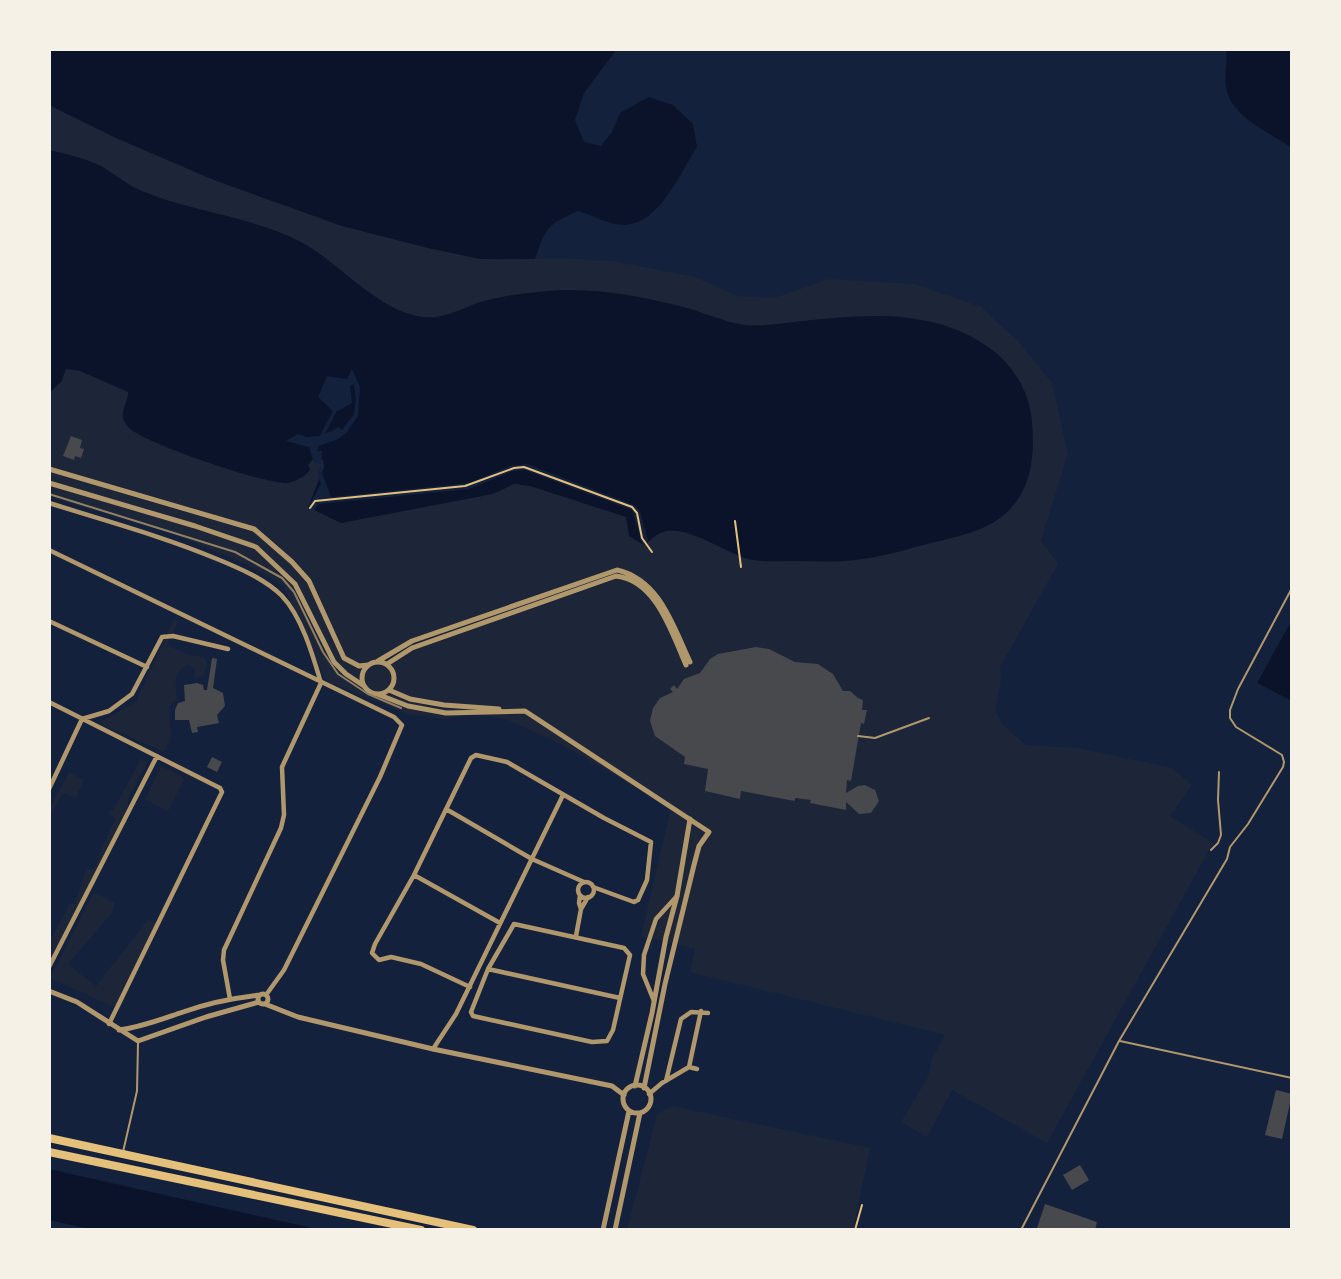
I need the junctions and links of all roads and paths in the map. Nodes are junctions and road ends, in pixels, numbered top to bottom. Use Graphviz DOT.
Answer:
graph roads {
  1 [pos="49,469"];
  2 [pos="49,483"];
  3 [pos="49,503"];
  4 [pos="310,508"];
  5 [pos="180,509"];
  6 [pos="177,521"];
  7 [pos="735,521"];
  8 [pos="49,550"];
  9 [pos="652,552"];
  10 [pos="741,568"];
  11 [pos="1292,588"];
  12 [pos="49,621"];
  13 [pos="228,649"];
  14 [pos="379,661"];
  15 [pos="387,664"];
  16 [pos="368,665"];
  17 [pos="146,667"];
  18 [pos="321,683"];
  19 [pos="365,686"];
  20 [pos="389,690"];
  21 [pos="377,694"];
  22 [pos="49,702"];
  23 [pos="509,711"];
  24 [pos="929,718"];
  25 [pos="82,719"];
  26 [pos="858,736"];
  27 [pos="157,756"];
  28 [pos="1219,772"];
  29 [pos="49,789"];
  30 [pos="563,794"];
  31 [pos="446,809"];
  32 [pos="690,819"];
  33 [pos="1211,850"];
  34 [pos="531,859"];
  35 [pos="683,861"];
  36 [pos="694,865"];
  37 [pos="414,875"];
  38 [pos="584,882"];
  39 [pos="593,887"];
  40 [pos="580,895"];
  41 [pos="677,896"];
  42 [pos="588,897"];
  43 [pos="581,909"];
  44 [pos="500,923"];
  45 [pos="576,936"];
  46 [pos="49,967"];
  47 [pos="488,969"];
  48 [pos="470,987"];
  49 [pos="49,991"];
  50 [pos="620,998"];
  51 [pos="230,999"];
  52 [pos="262,999"];
  53 [pos="654,1002"];
  54 [pos="185,1011"];
  55 [pos="701,1012"];
  56 [pos="708,1013"];
  57 [pos="191,1022"];
  58 [pos="109,1024"];
  59 [pos="119,1030"];
  60 [pos="138,1041"];
  61 [pos="1119,1041"];
  62 [pos="433,1049"];
  63 [pos="690,1067"];
  64 [pos="697,1069"];
  65 [pos="1292,1078"];
  66 [pos="666,1081"];
  67 [pos="635,1086"];
  68 [pos="644,1088"];
  69 [pos="624,1094"];
  70 [pos="649,1094"];
  71 [pos="629,1111"];
  72 [pos="640,1113"];
  73 [pos="49,1138"];
  74 [pos="49,1152"];
  75 [pos="122,1156"];
  76 [pos="862,1205"];
  77 [pos="421,1230"];
  78 [pos="473,1230"];
  79 [pos="603,1230"];
  80 [pos="615,1230"];
  81 [pos="855,1230"];
  82 [pos="1021,1230"];
  1 -- 5 [label="street"];
  2 -- 6 [label="street"];
  3 -- 18 [label="street"];
  4 -- 9 [label="path"];
  5 -- 6 [label="street"];
  5 -- 16 [label="street"];
  6 -- 19 [label="street"];
  7 -- 10 [label="path"];
  8 -- 18 [label="street"];
  11 -- 61 [label="lane"];
  12 -- 17 [label="street"];
  13 -- 17 [label="street"];
  14 -- 15 [label="street"];
  14 -- 15 [label="street"];
  14 -- 16 [label="street"];
  15 -- 20 [label="street"];
  16 -- 19 [label="street"];
  17 -- 25 [label="street"];
  18 -- 51 [label="street"];
  18 -- 52 [label="street"];
  19 -- 21 [label="street"];
  20 -- 21 [label="street"];
  20 -- 23 [label="street"];
  21 -- 23 [label="street"];
  22 -- 25 [label="street"];
  23 -- 32 [label="street"];
  24 -- 26 [label="lane"];
  25 -- 27 [label="street"];
  25 -- 29 [label="street"];
  27 -- 46 [label="street"];
  27 -- 58 [label="street"];
  28 -- 33 [label="lane"];
  30 -- 31 [label="street"];
  30 -- 34 [label="street"];
  30 -- 39 [label="street"];
  31 -- 34 [label="street"];
  31 -- 37 [label="street"];
  32 -- 35 [label="street"];
  32 -- 36 [label="street"];
  34 -- 38 [label="street"];
  34 -- 44 [label="street"];
  35 -- 36 [label="street"];
  35 -- 41 [label="street"];
  36 -- 68 [label="street"];
  37 -- 44 [label="street"];
  37 -- 48 [label="street"];
  38 -- 39 [label="street"];
  38 -- 40 [label="street"];
  39 -- 42 [label="street"];
  40 -- 42 [label="street"];
  40 -- 43 [label="street"];
  41 -- 53 [label="street"];
  41 -- 53 [label="street"];
  42 -- 43 [label="street"];
  43 -- 45 [label="street"];
  44 -- 48 [label="street"];
  45 -- 47 [label="street"];
  45 -- 50 [label="street"];
  47 -- 50 [label="street"];
  47 -- 50 [label="street"];
  48 -- 62 [label="street"];
  49 -- 58 [label="street"];
  51 -- 52 [label="street"];
  51 -- 54 [label="street"];
  52 -- 57 [label="street"];
  52 -- 62 [label="street"];
  53 -- 67 [label="street"];
  54 -- 57 [label="street"];
  54 -- 59 [label="street"];
  55 -- 56 [label="street"];
  55 -- 63 [label="street"];
  55 -- 66 [label="street"];
  57 -- 60 [label="street"];
  58 -- 59 [label="street"];
  59 -- 60 [label="street"];
  60 -- 75 [label="lane"];
  61 -- 65 [label="lane"];
  61 -- 82 [label="lane"];
  62 -- 69 [label="street"];
  63 -- 64 [label="street"];
  63 -- 66 [label="street"];
  66 -- 70 [label="street"];
  67 -- 68 [label="street"];
  67 -- 69 [label="street"];
  68 -- 70 [label="street"];
  69 -- 71 [label="street"];
  70 -- 72 [label="street"];
  71 -- 72 [label="street"];
  71 -- 79 [label="street"];
  72 -- 80 [label="street"];
  73 -- 78 [label="highway"];
  74 -- 77 [label="highway"];
  76 -- 81 [label="path"];
}
